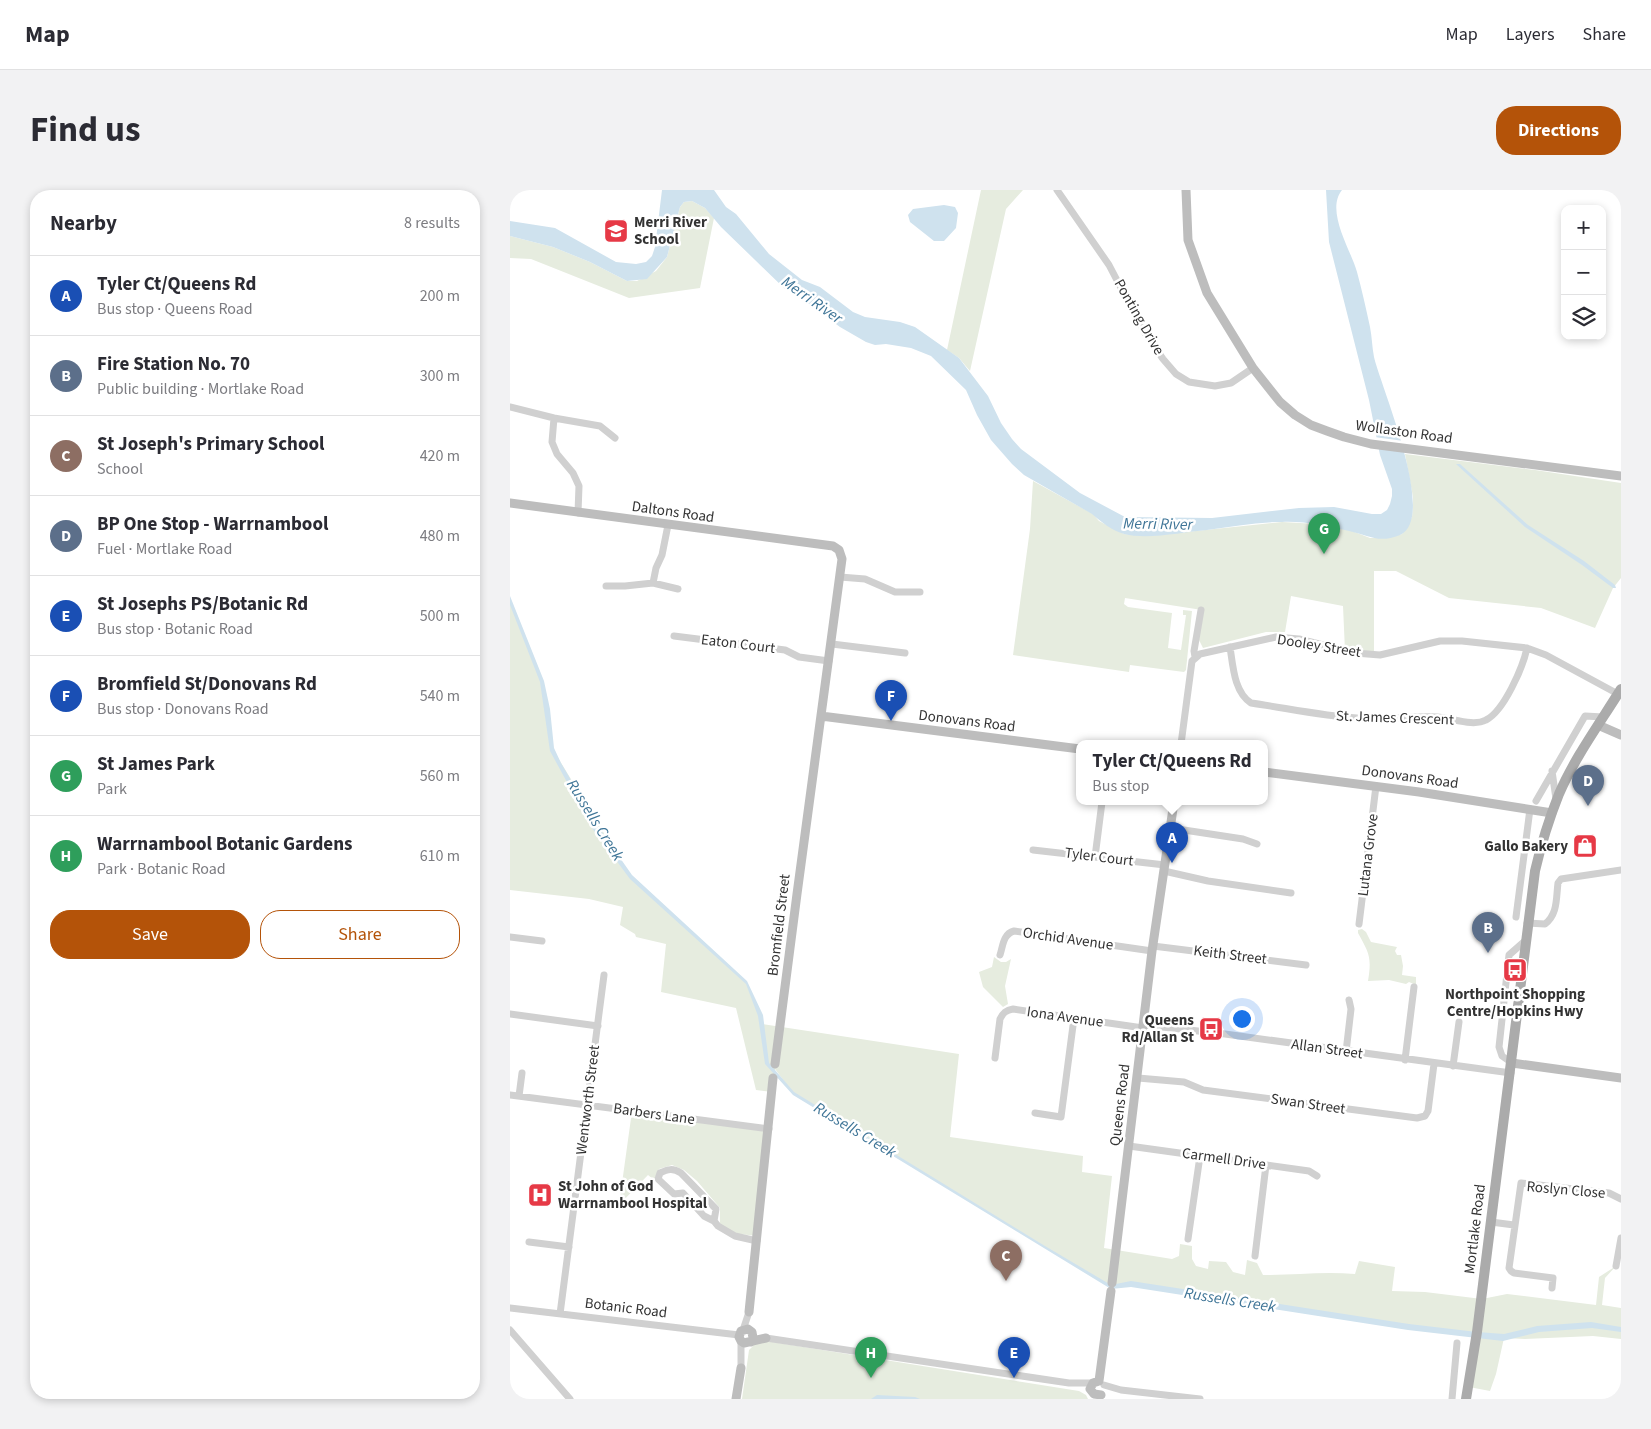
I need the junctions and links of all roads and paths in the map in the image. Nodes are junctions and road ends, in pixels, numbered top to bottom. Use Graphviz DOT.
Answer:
graph roads {
  1 [pos="1057,190"];
  2 [pos="1186,190"];
  3 [pos="1253,368"];
  4 [pos="510,407"];
  5 [pos="554,418"];
  6 [pos="615,438"];
  7 [pos="1621,476"];
  8 [pos="510,504"];
  9 [pos="578,513"];
  10 [pos="668,525"];
  11 [pos="833,546"];
  12 [pos="840,577"];
  13 [pos="653,583"];
  14 [pos="606,586"];
  15 [pos="678,589"];
  16 [pos="920,592"];
  17 [pos="1200,610"];
  18 [pos="674,636"];
  19 [pos="832,644"];
  20 [pos="1230,647"];
  21 [pos="1527,648"];
  22 [pos="905,653"];
  23 [pos="1194,659"];
  24 [pos="830,661"];
  25 [pos="1619,691"];
  26 [pos="821,716"];
  27 [pos="1600,721"];
  28 [pos="1621,735"];
  29 [pos="1182,740"];
  30 [pos="1076,748"];
  31 [pos="1552,770"];
  32 [pos="1268,772"];
  33 [pos="1376,786"];
  34 [pos="1556,802"];
  35 [pos="1102,805"];
  36 [pos="1174,805"];
  37 [pos="1533,805"];
  38 [pos="1552,813"];
  39 [pos="1170,828"];
  40 [pos="1257,844"];
  41 [pos="1033,850"];
  42 [pos="1095,857"];
  43 [pos="1165,868"];
  44 [pos="1621,870"];
  45 [pos="1292,893"];
  46 [pos="1516,917"];
  47 [pos="1527,923"];
  48 [pos="1359,924"];
  49 [pos="510,937"];
  50 [pos="542,941"];
  51 [pos="1525,942"];
  52 [pos="1153,948"];
  53 [pos="1000,955"];
  54 [pos="1306,965"];
  55 [pos="604,975"];
  56 [pos="1416,986"];
  57 [pos="1349,1000"];
  58 [pos="510,1014"];
  59 [pos="1074,1018"];
  60 [pos="1459,1022"];
  61 [pos="598,1026"];
  62 [pos="1144,1026"];
  63 [pos="1346,1052"];
  64 [pos="995,1058"];
  65 [pos="1405,1060"];
  66 [pos="775,1064"];
  67 [pos="1434,1064"];
  68 [pos="1453,1066"];
  69 [pos="1511,1068"];
  70 [pos="522,1073"];
  71 [pos="773,1078"];
  72 [pos="1138,1078"];
  73 [pos="1621,1078"];
  74 [pos="510,1095"];
  75 [pos="519,1096"];
  76 [pos="587,1105"];
  77 [pos="1035,1113"];
  78 [pos="769,1129"];
  79 [pos="1129,1146"];
  80 [pos="1200,1156"];
  81 [pos="1266,1165"];
  82 [pos="1317,1176"];
  83 [pos="691,1183"];
  84 [pos="683,1193"];
  85 [pos="1621,1199"];
  86 [pos="714,1221"];
  87 [pos="1491,1222"];
  88 [pos="1514,1225"];
  89 [pos="1621,1238"];
  90 [pos="1188,1239"];
  91 [pos="757,1240"];
  92 [pos="529,1242"];
  93 [pos="569,1247"];
  94 [pos="1255,1256"];
  95 [pos="1616,1266"];
  96 [pos="1552,1288"];
  97 [pos="510,1308"];
  98 [pos="749,1312"];
  99 [pos="560,1314"];
  100 [pos="510,1330"];
  101 [pos="746,1336"];
  102 [pos="766,1338"];
  103 [pos="1457,1343"];
  104 [pos="741,1368"];
  105 [pos="1098,1391"];
  106 [pos="570,1399"];
  107 [pos="736,1399"];
  108 [pos="1200,1399"];
  109 [pos="1452,1399"];
  110 [pos="1466,1399"];
  1 -- 3 [label="street, Ponting Drive"];
  2 -- 3 [label="street, Wollaston Road"];
  3 -- 7 [label="street, Wollaston Road"];
  4 -- 5 [label="street"];
  5 -- 6 [label="street"];
  5 -- 9 [label="street"];
  8 -- 9 [label="street, Daltons Road"];
  9 -- 10 [label="street, Daltons Road"];
  10 -- 11 [label="street, Daltons Road"];
  10 -- 13 [label="street"];
  11 -- 12 [label="street, Bromfield Street"];
  12 -- 16 [label="street"];
  12 -- 19 [label="street, Bromfield Street"];
  13 -- 14 [label="street"];
  13 -- 15 [label="street"];
  17 -- 23 [label="street"];
  18 -- 24 [label="street, Eaton Court"];
  19 -- 22 [label="street"];
  19 -- 24 [label="street, Bromfield Street"];
  20 -- 21 [label="street, Dooley Street"];
  20 -- 21 [label="street, St. James Crescent"];
  20 -- 23 [label="street, Dooley Street"];
  21 -- 25 [label="street, Dooley Street"];
  23 -- 29 [label="street"];
  24 -- 26 [label="street, Bromfield Street"];
  25 -- 27 [label="main road, Mortlake Road"];
  26 -- 30 [label="street, Donovans Road"];
  26 -- 66 [label="street, Bromfield Street"];
  27 -- 28 [label="street"];
  27 -- 31 [label="street"];
  27 -- 34 [label="main road, Mortlake Road"];
  31 -- 34 [label="street, Mortlake Road"];
  31 -- 37 [label="street"];
  32 -- 33 [label="street, Donovans Road"];
  33 -- 37 [label="street, Donovans Road"];
  33 -- 48 [label="street, Lutana Grove"];
  34 -- 38 [label="main road, Mortlake Road"];
  35 -- 42 [label="street"];
  36 -- 39 [label="street, Queens Road"];
  37 -- 38 [label="street, Donovans Road"];
  37 -- 46 [label="street"];
  38 -- 47 [label="main road, Mortlake Road"];
  39 -- 40 [label="street"];
  39 -- 43 [label="street, Queens Road"];
  41 -- 42 [label="street, Tyler Court"];
  42 -- 43 [label="street, Tyler Court"];
  43 -- 45 [label="street, Tyler Court"];
  43 -- 52 [label="street, Queens Road"];
  44 -- 47 [label="street"];
  47 -- 51 [label="main road, Mortlake Road"];
  49 -- 50 [label="street"];
  51 -- 69 [label="main road, Mortlake Road"];
  51 -- 69 [label="street"];
  52 -- 53 [label="street, Orchid Avenue"];
  52 -- 54 [label="street, Keith Street"];
  52 -- 62 [label="street, Queens Road"];
  55 -- 61 [label="street, Wentworth Street"];
  56 -- 65 [label="street"];
  57 -- 63 [label="street"];
  58 -- 61 [label="street"];
  59 -- 62 [label="street, Iona Avenue"];
  59 -- 64 [label="street, Iona Avenue"];
  59 -- 77 [label="street"];
  60 -- 68 [label="street"];
  61 -- 76 [label="street, Wentworth Street"];
  62 -- 63 [label="street, Allan Street"];
  62 -- 72 [label="street, Queens Road"];
  63 -- 65 [label="street, Allan Street"];
  65 -- 67 [label="street, Allan Street"];
  66 -- 71 [label="street, Bromfield Street"];
  67 -- 68 [label="street, Allan Street"];
  67 -- 72 [label="street, Swan Street"];
  68 -- 69 [label="street, Allan Street"];
  69 -- 73 [label="street"];
  69 -- 87 [label="main road, Mortlake Road"];
  70 -- 75 [label="street"];
  71 -- 78 [label="street, Bromfield Street"];
  72 -- 79 [label="street, Queens Road"];
  74 -- 75 [label="street, Barbers Lane"];
  75 -- 76 [label="street, Barbers Lane"];
  76 -- 78 [label="street, Barbers Lane"];
  76 -- 93 [label="street, Wentworth Street"];
  78 -- 91 [label="street, Bromfield Street"];
  79 -- 80 [label="street, Carmell Drive"];
  79 -- 105 [label="street, Queens Road"];
  80 -- 81 [label="street, Carmell Drive"];
  80 -- 90 [label="street"];
  81 -- 82 [label="street, Carmell Drive"];
  81 -- 94 [label="street"];
  83 -- 84 [label="street"];
  83 -- 84 [label="street"];
  83 -- 86 [label="street"];
  84 -- 86 [label="street"];
  85 -- 88 [label="street, Roslyn Close"];
  86 -- 91 [label="street"];
  87 -- 88 [label="street"];
  87 -- 110 [label="main road, Mortlake Road"];
  88 -- 96 [label="street, Roslyn Close"];
  89 -- 95 [label="street"];
  91 -- 98 [label="street, Bromfield Street"];
  92 -- 93 [label="street"];
  93 -- 99 [label="street, Wentworth Street"];
  97 -- 99 [label="street, Botanic Road"];
  98 -- 101 [label="street, Bromfield Street"];
  99 -- 101 [label="street, Botanic Road"];
  100 -- 106 [label="street"];
  101 -- 102 [label="street, Botanic Road"];
  101 -- 104 [label="street, Bromfield Street"];
  102 -- 105 [label="street, Botanic Road"];
  103 -- 109 [label="street"];
  104 -- 107 [label="street, Bromfield Street"];
  105 -- 108 [label="street, Botanic Road"];
}
